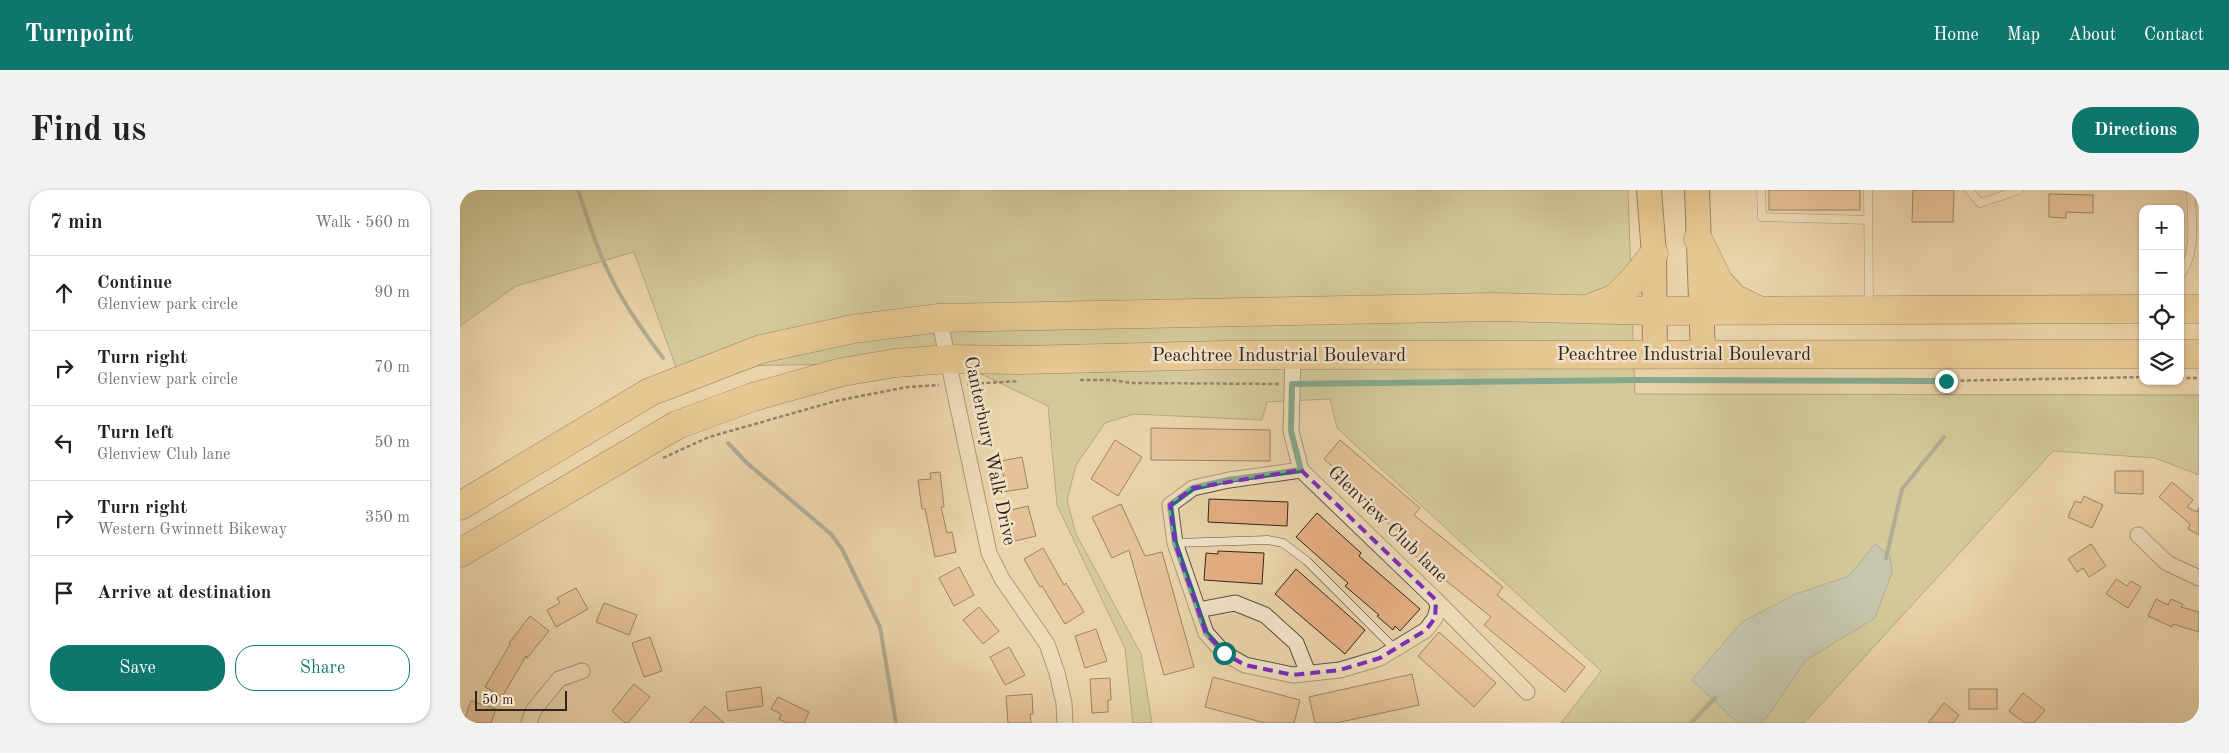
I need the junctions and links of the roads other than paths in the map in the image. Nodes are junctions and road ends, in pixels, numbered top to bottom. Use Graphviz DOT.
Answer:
graph roads {
  1 [pos="1649,190"];
  2 [pos="1697,190"];
  3 [pos="1761,190"];
  4 [pos="1868,190"];
  5 [pos="1969,190"];
  6 [pos="2019,190"];
  7 [pos="2191,190"];
  8 [pos="1868,220"];
  9 [pos="1698,239"];
  10 [pos="1654,254"];
  11 [pos="2184,271"];
  12 [pos="2139,307"];
  13 [pos="1588,309"];
  14 [pos="1869,309"];
  15 [pos="2184,309"];
  16 [pos="2199,309"];
  17 [pos="1700,310"];
  18 [pos="1758,310"];
  19 [pos="1656,311"];
  20 [pos="939,318"];
  21 [pos="2139,354"];
  22 [pos="2184,354"];
  23 [pos="2199,354"];
  24 [pos="1293,355"];
  25 [pos="1655,355"];
  26 [pos="1703,355"];
  27 [pos="952,372"];
  28 [pos="1301,470"];
  29 [pos="460,506"];
  30 [pos="2138,535"];
  31 [pos="1175,543"];
  32 [pos="460,553"];
  33 [pos="2199,578"];
  34 [pos="1436,600"];
  35 [pos="1198,610"];
  36 [pos="1395,649"];
  37 [pos="582,671"];
  38 [pos="1308,673"];
  39 [pos="1527,692"];
  40 [pos="529,723"];
  41 [pos="1065,723"];
  1 -- 10 [label="main road"];
  2 -- 9 [label="main road"];
  3 -- 8 [label="lane"];
  4 -- 8 [label="lane"];
  5 -- 6 [label="lane"];
  7 -- 11 [label="lane"];
  8 -- 14 [label="lane"];
  9 -- 17 [label="main road"];
  9 -- 18 [label="highway"];
  10 -- 13 [label="highway"];
  10 -- 19 [label="main road"];
  12 -- 14 [label="highway"];
  13 -- 19 [label="highway"];
  13 -- 20 [label="highway"];
  14 -- 18 [label="highway"];
  15 -- 16 [label="highway"];
  17 -- 18 [label="highway"];
  17 -- 19 [label="highway"];
  17 -- 26 [label="main road"];
  19 -- 25 [label="main road"];
  20 -- 27 [label="street, Canterbury Walk Drive"];
  20 -- 29 [label="highway"];
  21 -- 26 [label="highway, Peachtree Industrial Boulevard"];
  22 -- 23 [label="highway"];
  24 -- 25 [label="highway, Peachtree Industrial Boulevard"];
  24 -- 27 [label="highway, Peachtree Industrial Boulevard"];
  24 -- 28 [label="street, Glenview Club lane"];
  25 -- 26 [label="highway, Peachtree Industrial Boulevard"];
  27 -- 32 [label="highway, Peachtree Industrial Boulevard"];
  27 -- 41 [label="street, Canterbury Walk Drive"];
  28 -- 31 [label="street"];
  28 -- 34 [label="street, Glenview Club lane"];
  30 -- 33 [label="street"];
  31 -- 35 [label="street"];
  31 -- 36 [label="lane"];
  34 -- 36 [label="street"];
  34 -- 39 [label="street, Glenview Club lane"];
  35 -- 38 [label="street"];
  35 -- 38 [label="street"];
  36 -- 38 [label="street"];
  37 -- 40 [label="street"];
}
